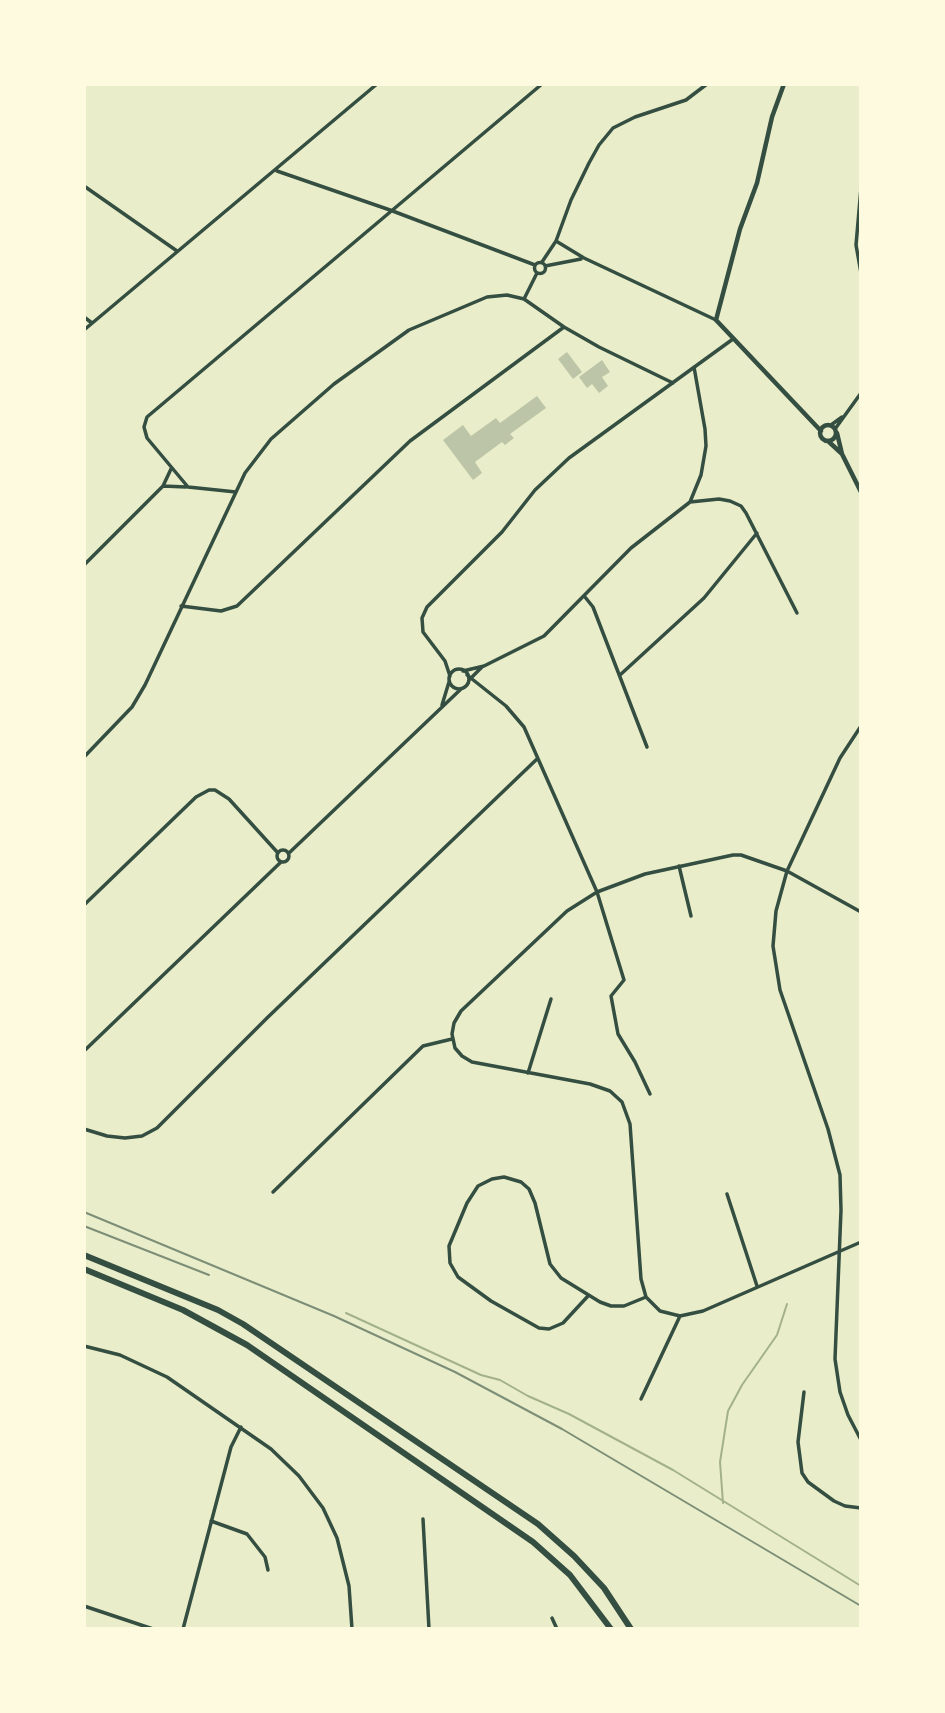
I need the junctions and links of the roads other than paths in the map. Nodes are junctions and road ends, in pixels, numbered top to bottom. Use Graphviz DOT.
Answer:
graph roads {
  1 [pos="377,84"];
  2 [pos="542,84"];
  3 [pos="707,84"];
  4 [pos="784,84"];
  5 [pos="276,171"];
  6 [pos="84,186"];
  7 [pos="861,188"];
  8 [pos="390,210"];
  9 [pos="556,241"];
  10 [pos="177,251"];
  11 [pos="584,258"];
  12 [pos="544,264"];
  13 [pos="535,265"];
  14 [pos="537,273"];
  15 [pos="861,273"];
  16 [pos="523,299"];
  17 [pos="84,317"];
  18 [pos="716,320"];
  19 [pos="92,323"];
  20 [pos="564,327"];
  21 [pos="84,330"];
  22 [pos="733,339"];
  23 [pos="694,367"];
  24 [pos="673,383"];
  25 [pos="861,393"];
  26 [pos="811,419"];
  27 [pos="833,428"];
  28 [pos="821,431"];
  29 [pos="828,440"];
  30 [pos="842,454"];
  31 [pos="171,469"];
  32 [pos="163,486"];
  33 [pos="188,487"];
  34 [pos="236,492"];
  35 [pos="861,492"];
  36 [pos="691,502"];
  37 [pos="757,533"];
  38 [pos="84,565"];
  39 [pos="585,597"];
  40 [pos="181,606"];
  41 [pos="797,613"];
  42 [pos="445,661"];
  43 [pos="484,666"];
  44 [pos="461,670"];
  45 [pos="620,675"];
  46 [pos="450,676"];
  47 [pos="469,679"];
  48 [pos="449,682"];
  49 [pos="461,689"];
  50 [pos="442,706"];
  51 [pos="861,726"];
  52 [pos="647,747"];
  53 [pos="84,757"];
  54 [pos="537,759"];
  55 [pos="278,853"];
  56 [pos="289,853"];
  57 [pos="281,862"];
  58 [pos="679,866"];
  59 [pos="788,871"];
  60 [pos="597,892"];
  61 [pos="84,905"];
  62 [pos="861,912"];
  63 [pos="691,916"];
  64 [pos="551,999"];
  65 [pos="452,1039"];
  66 [pos="84,1051"];
  67 [pos="861,1072"];
  68 [pos="528,1073"];
  69 [pos="861,1078"];
  70 [pos="650,1094"];
  71 [pos="84,1129"];
  72 [pos="273,1192"];
  73 [pos="727,1194"];
  74 [pos="861,1242"];
  75 [pos="838,1252"];
  76 [pos="84,1255"];
  77 [pos="84,1269"];
  78 [pos="757,1286"];
  79 [pos="588,1296"];
  80 [pos="646,1297"];
  81 [pos="680,1316"];
  82 [pos="84,1346"];
  83 [pos="804,1392"];
  84 [pos="640,1399"];
  85 [pos="241,1427"];
  86 [pos="861,1440"];
  87 [pos="861,1508"];
  88 [pos="423,1519"];
  89 [pos="211,1521"];
  90 [pos="268,1570"];
  91 [pos="84,1606"];
  92 [pos="552,1618"];
  93 [pos="153,1629"];
  94 [pos="183,1629"];
  95 [pos="352,1629"];
  96 [pos="429,1629"];
  97 [pos="557,1629"];
  98 [pos="611,1629"];
  99 [pos="632,1629"];
  1 -- 5 [label="street"];
  2 -- 8 [label="street"];
  3 -- 9 [label="street"];
  4 -- 18 [label="street"];
  5 -- 8 [label="street"];
  5 -- 10 [label="street"];
  6 -- 10 [label="street"];
  7 -- 15 [label="street"];
  8 -- 13 [label="street"];
  8 -- 31 [label="street"];
  9 -- 11 [label="street"];
  9 -- 12 [label="street"];
  10 -- 19 [label="street"];
  11 -- 12 [label="street"];
  11 -- 18 [label="street"];
  12 -- 13 [label="street"];
  12 -- 14 [label="street"];
  13 -- 14 [label="street"];
  14 -- 16 [label="street"];
  16 -- 20 [label="street"];
  16 -- 34 [label="street"];
  17 -- 19 [label="street"];
  18 -- 22 [label="street"];
  19 -- 21 [label="street"];
  20 -- 24 [label="street"];
  20 -- 40 [label="street"];
  22 -- 23 [label="street"];
  22 -- 26 [label="street"];
  23 -- 24 [label="street"];
  23 -- 36 [label="street"];
  24 -- 42 [label="street"];
  25 -- 27 [label="street"];
  26 -- 27 [label="street"];
  26 -- 28 [label="street"];
  27 -- 28 [label="street"];
  27 -- 29 [label="street"];
  27 -- 30 [label="street"];
  28 -- 29 [label="street"];
  29 -- 30 [label="street"];
  30 -- 35 [label="street"];
  31 -- 32 [label="street"];
  31 -- 33 [label="street"];
  32 -- 33 [label="street"];
  32 -- 38 [label="street"];
  33 -- 34 [label="street"];
  34 -- 40 [label="street"];
  36 -- 37 [label="street"];
  36 -- 39 [label="street"];
  37 -- 41 [label="street"];
  37 -- 45 [label="street"];
  39 -- 43 [label="street"];
  39 -- 45 [label="street"];
  40 -- 53 [label="street"];
  42 -- 44 [label="street"];
  42 -- 46 [label="street"];
  43 -- 44 [label="street"];
  43 -- 47 [label="street"];
  44 -- 46 [label="street"];
  44 -- 47 [label="street"];
  45 -- 52 [label="street"];
  46 -- 48 [label="street"];
  47 -- 49 [label="street"];
  47 -- 54 [label="street"];
  48 -- 49 [label="street"];
  48 -- 50 [label="street"];
  49 -- 50 [label="street"];
  50 -- 56 [label="street"];
  51 -- 59 [label="street"];
  54 -- 60 [label="street"];
  54 -- 71 [label="street"];
  55 -- 56 [label="street"];
  55 -- 57 [label="street"];
  55 -- 61 [label="street"];
  56 -- 57 [label="street"];
  57 -- 66 [label="street"];
  58 -- 59 [label="street"];
  58 -- 60 [label="street"];
  58 -- 63 [label="street"];
  59 -- 62 [label="street"];
  59 -- 75 [label="street"];
  60 -- 65 [label="street"];
  60 -- 70 [label="street"];
  64 -- 68 [label="street"];
  65 -- 68 [label="street"];
  65 -- 72 [label="street"];
  67 -- 69 [label="street"];
  68 -- 80 [label="street"];
  73 -- 78 [label="street"];
  74 -- 75 [label="street"];
  75 -- 78 [label="street"];
  75 -- 86 [label="street"];
  76 -- 99 [label="highway"];
  77 -- 98 [label="highway"];
  78 -- 81 [label="street"];
  79 -- 79 [label="street"];
  79 -- 80 [label="street"];
  80 -- 81 [label="street"];
  81 -- 84 [label="street"];
  82 -- 85 [label="street"];
  83 -- 87 [label="street"];
  85 -- 89 [label="street"];
  85 -- 95 [label="street"];
  88 -- 96 [label="street"];
  89 -- 90 [label="street"];
  89 -- 94 [label="street"];
  91 -- 93 [label="street"];
  92 -- 97 [label="street"];
}
